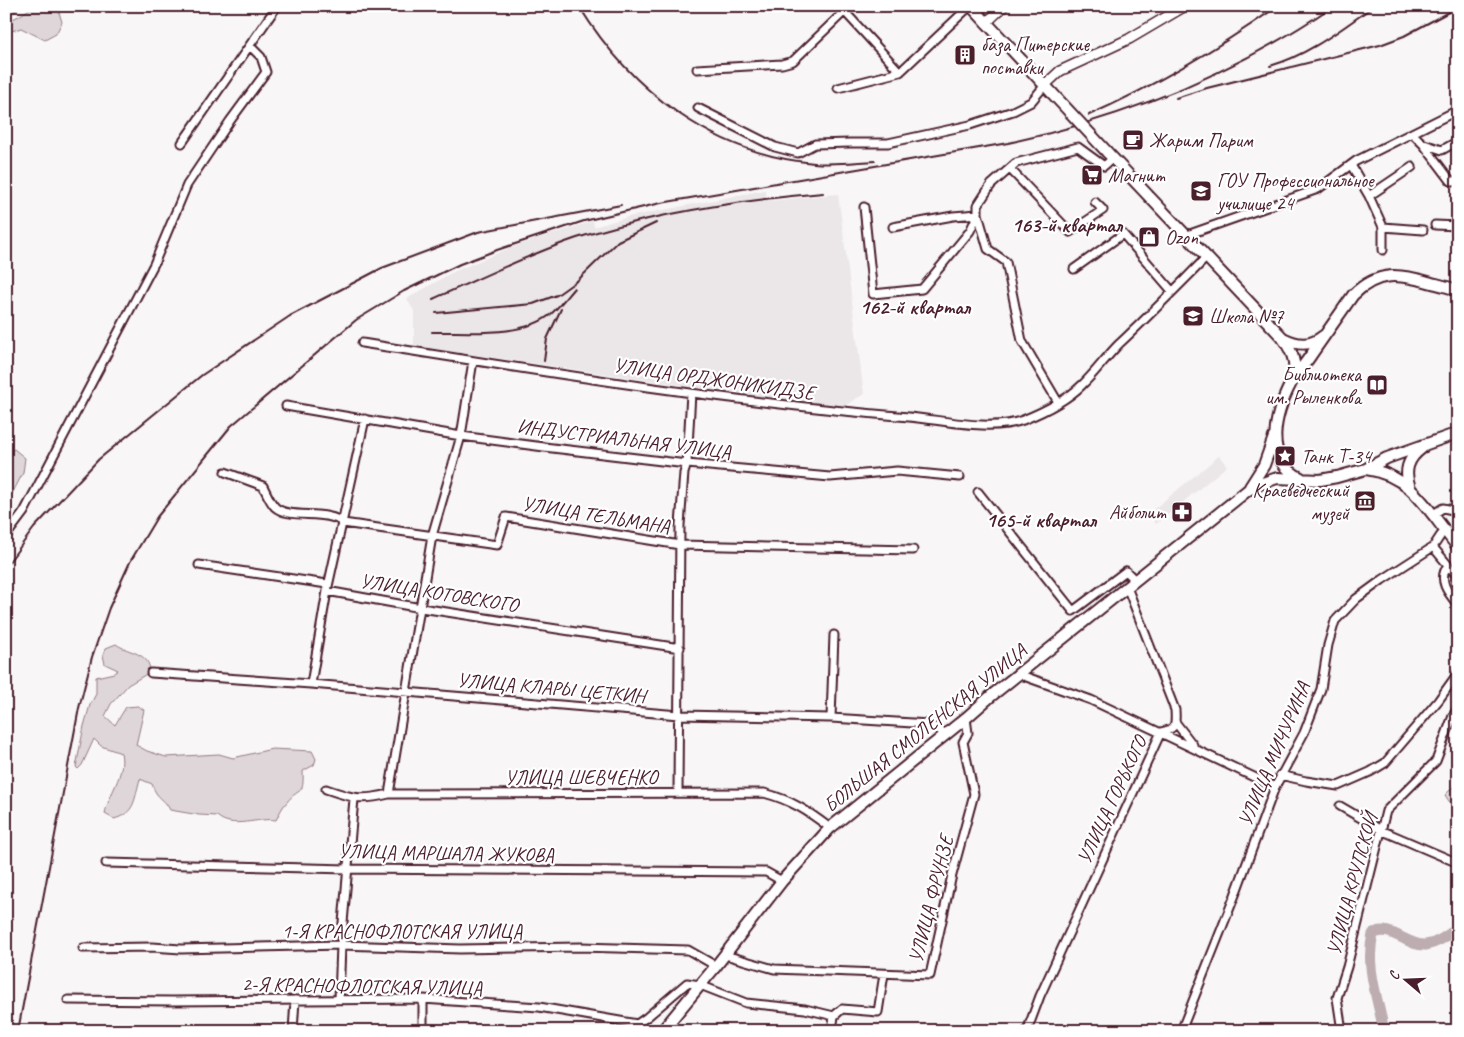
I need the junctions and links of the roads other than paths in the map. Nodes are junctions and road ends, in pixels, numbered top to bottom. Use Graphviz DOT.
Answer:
graph roads {
  1 [pos="277,6"];
  2 [pos="970,6"];
  3 [pos="1004,6"];
  4 [pos="1184,6"];
  5 [pos="848,9"];
  6 [pos="986,23"];
  7 [pos="250,46"];
  8 [pos="697,69"];
  9 [pos="900,72"];
  10 [pos="838,88"];
  11 [pos="1049,89"];
  12 [pos="698,108"];
  13 [pos="1458,110"];
  14 [pos="1412,133"];
  15 [pos="1458,141"];
  16 [pos="182,143"];
  17 [pos="1423,144"];
  18 [pos="1110,155"];
  19 [pos="1351,165"];
  20 [pos="1412,167"];
  21 [pos="1010,169"];
  22 [pos="1458,181"];
  23 [pos="1369,196"];
  24 [pos="1096,202"];
  25 [pos="864,207"];
  26 [pos="978,214"];
  27 [pos="1435,225"];
  28 [pos="1458,226"];
  29 [pos="893,227"];
  30 [pos="1383,227"];
  31 [pos="1423,230"];
  32 [pos="1187,235"];
  33 [pos="1383,250"];
  34 [pos="1207,257"];
  35 [pos="1074,269"];
  36 [pos="1457,290"];
  37 [pos="1172,291"];
  38 [pos="1326,334"];
  39 [pos="1282,337"];
  40 [pos="362,343"];
  41 [pos="473,361"];
  42 [pos="1292,382"];
  43 [pos="691,393"];
  44 [pos="1058,402"];
  45 [pos="286,406"];
  46 [pos="365,419"];
  47 [pos="1276,431"];
  48 [pos="1458,433"];
  49 [pos="461,436"];
  50 [pos="1425,446"];
  51 [pos="687,464"];
  52 [pos="1366,469"];
  53 [pos="225,472"];
  54 [pos="960,477"];
  55 [pos="1304,479"];
  56 [pos="1410,488"];
  57 [pos="1248,490"];
  58 [pos="978,492"];
  59 [pos="1458,515"];
  60 [pos="1432,516"];
  61 [pos="343,523"];
  62 [pos="1445,532"];
  63 [pos="6,536"];
  64 [pos="432,536"];
  65 [pos="680,545"];
  66 [pos="1434,547"];
  67 [pos="1458,547"];
  68 [pos="913,550"];
  69 [pos="1448,565"];
  70 [pos="198,566"];
  71 [pos="1458,577"];
  72 [pos="1131,584"];
  73 [pos="328,591"];
  74 [pos="1458,605"];
  75 [pos="421,608"];
  76 [pos="834,635"];
  77 [pos="680,648"];
  78 [pos="151,673"];
  79 [pos="1458,673"];
  80 [pos="1018,674"];
  81 [pos="311,684"];
  82 [pos="406,692"];
  83 [pos="1458,708"];
  84 [pos="679,715"];
  85 [pos="832,718"];
  86 [pos="966,718"];
  87 [pos="1176,723"];
  88 [pos="1161,732"];
  89 [pos="946,734"];
  90 [pos="1194,748"];
  91 [pos="1280,775"];
  92 [pos="1275,787"];
  93 [pos="326,789"];
  94 [pos="678,793"];
  95 [pos="389,794"];
  96 [pos="354,799"];
  97 [pos="1340,806"];
  98 [pos="830,828"];
  99 [pos="1383,831"];
  100 [pos="1458,863"];
  101 [pos="106,864"];
  102 [pos="348,869"];
  103 [pos="782,881"];
  104 [pos="341,945"];
  105 [pos="83,948"];
  106 [pos="725,955"];
  107 [pos="716,966"];
  108 [pos="884,974"];
  109 [pos="700,984"];
  110 [pos="339,999"];
  111 [pos="423,999"];
  112 [pos="68,1000"];
  113 [pos="295,1000"];
  114 [pos="834,1016"];
  115 [pos="293,1031"];
  116 [pos="421,1031"];
  117 [pos="662,1031"];
  118 [pos="832,1031"];
  119 [pos="1027,1031"];
  120 [pos="1181,1031"];
  121 [pos="1342,1031"];
  1 -- 7 [label="street"];
  2 -- 6 [label="main road"];
  2 -- 9 [label="street"];
  3 -- 6 [label="street"];
  4 -- 11 [label="street"];
  5 -- 8 [label="street"];
  5 -- 9 [label="street"];
  6 -- 11 [label="main road"];
  7 -- 16 [label="street"];
  7 -- 63 [label="street"];
  9 -- 10 [label="street"];
  11 -- 12 [label="street"];
  11 -- 18 [label="main road, bridge"];
  13 -- 14 [label="street"];
  14 -- 17 [label="street"];
  14 -- 19 [label="street"];
  15 -- 17 [label="street"];
  17 -- 22 [label="street"];
  18 -- 21 [label="street"];
  18 -- 32 [label="main road"];
  19 -- 23 [label="street"];
  19 -- 32 [label="street"];
  20 -- 23 [label="street"];
  21 -- 24 [label="street"];
  21 -- 26 [label="street"];
  23 -- 30 [label="street"];
  25 -- 26 [label="street"];
  26 -- 29 [label="street"];
  26 -- 44 [label="street"];
  27 -- 28 [label="street"];
  30 -- 31 [label="street"];
  30 -- 33 [label="street"];
  32 -- 34 [label="main road"];
  34 -- 37 [label="street, УЛИЦА ОРДЖОНИКИДЗЕ"];
  34 -- 39 [label="main road"];
  35 -- 37 [label="street"];
  36 -- 38 [label="main road"];
  37 -- 44 [label="street, УЛИЦА ОРДЖОНИКИДЗЕ"];
  38 -- 39 [label="main road"];
  38 -- 42 [label="main road"];
  39 -- 42 [label="main road"];
  40 -- 41 [label="street, УЛИЦА ОРДЖОНИКИДЗЕ"];
  41 -- 43 [label="street, УЛИЦА ОРДЖОНИКИДЗЕ"];
  41 -- 49 [label="street"];
  42 -- 47 [label="main road"];
  43 -- 44 [label="street, УЛИЦА ОРДЖОНИКИДЗЕ"];
  43 -- 51 [label="street"];
  45 -- 46 [label="street, ИНДУСТРИАЛЬНАЯ УЛИЦА"];
  46 -- 49 [label="street, ИНДУСТРИАЛЬНАЯ УЛИЦА"];
  46 -- 61 [label="street"];
  47 -- 55 [label="main road"];
  47 -- 57 [label="main road, БОЛЬШАЯ СМОЛЕНСКАЯ УЛИЦА"];
  48 -- 50 [label="main road, БОЛЬШАЯ СМОЛЕНСКАЯ УЛИЦА"];
  49 -- 51 [label="street, ИНДУСТРИАЛЬНАЯ УЛИЦА"];
  49 -- 64 [label="street"];
  50 -- 52 [label="main road, БОЛЬШАЯ СМОЛЕНСКАЯ УЛИЦА"];
  50 -- 56 [label="main road"];
  51 -- 54 [label="street, ИНДУСТРИАЛЬНАЯ УЛИЦА"];
  51 -- 65 [label="street"];
  52 -- 55 [label="main road, БОЛЬШАЯ СМОЛЕНСКАЯ УЛИЦА"];
  52 -- 56 [label="main road"];
  53 -- 61 [label="street, УЛИЦА ТЕЛЬМАНА"];
  55 -- 57 [label="main road, БОЛЬШАЯ СМОЛЕНСКАЯ УЛИЦА"];
  56 -- 60 [label="main road"];
  57 -- 72 [label="main road, БОЛЬШАЯ СМОЛЕНСКАЯ УЛИЦА"];
  58 -- 72 [label="street"];
  59 -- 60 [label="street"];
  60 -- 62 [label="main road"];
  61 -- 64 [label="street, УЛИЦА ТЕЛЬМАНА"];
  61 -- 73 [label="street"];
  62 -- 66 [label="street, УЛИЦА МИЧУРИНА"];
  62 -- 67 [label="main road"];
  64 -- 65 [label="street, УЛИЦА ТЕЛЬМАНА"];
  64 -- 75 [label="street"];
  65 -- 68 [label="street, УЛИЦА ТЕЛЬМАНА"];
  65 -- 77 [label="street"];
  66 -- 69 [label="street"];
  66 -- 91 [label="street, УЛИЦА МИЧУРИНА"];
  69 -- 71 [label="street"];
  69 -- 74 [label="street"];
  70 -- 73 [label="street, УЛИЦА КОТОВСКОГО"];
  72 -- 80 [label="main road, БОЛЬШАЯ СМОЛЕНСКАЯ УЛИЦА"];
  72 -- 87 [label="street, УЛИЦА ГОРЬКОГО"];
  73 -- 75 [label="street, УЛИЦА КОТОВСКОГО"];
  73 -- 81 [label="street"];
  75 -- 77 [label="street, УЛИЦА КОТОВСКОГО"];
  75 -- 82 [label="street"];
  76 -- 85 [label="street"];
  77 -- 84 [label="street"];
  78 -- 81 [label="street, УЛИЦА КЛАРЫ ЦЕТКИН"];
  79 -- 91 [label="street"];
  80 -- 86 [label="main road, БОЛЬШАЯ СМОЛЕНСКАЯ УЛИЦА"];
  80 -- 88 [label="street"];
  81 -- 82 [label="street, УЛИЦА КЛАРЫ ЦЕТКИН"];
  82 -- 84 [label="street, УЛИЦА КЛАРЫ ЦЕТКИН"];
  82 -- 95 [label="street"];
  83 -- 99 [label="street, УЛИЦА КРУПСКОЙ"];
  84 -- 85 [label="street, УЛИЦА КЛАРЫ ЦЕТКИН"];
  84 -- 94 [label="street"];
  85 -- 89 [label="street, УЛИЦА КЛАРЫ ЦЕТКИН"];
  86 -- 89 [label="main road, БОЛЬШАЯ СМОЛЕНСКАЯ УЛИЦА"];
  86 -- 108 [label="street, УЛИЦА ФРУНЗЕ"];
  87 -- 88 [label="street, УЛИЦА ГОРЬКОГО"];
  87 -- 90 [label="street"];
  88 -- 90 [label="street"];
  88 -- 119 [label="street, УЛИЦА ГОРЬКОГО"];
  89 -- 98 [label="main road, БОЛЬШАЯ СМОЛЕНСКАЯ УЛИЦА"];
  90 -- 92 [label="street"];
  91 -- 92 [label="street, УЛИЦА МИЧУРИНА"];
  92 -- 120 [label="street, УЛИЦА МИЧУРИНА"];
  93 -- 96 [label="street, УЛИЦА ШЕВЧЕНКО"];
  94 -- 95 [label="street, УЛИЦА ШЕВЧЕНКО"];
  94 -- 98 [label="street, УЛИЦА ШЕВЧЕНКО"];
  95 -- 96 [label="street, УЛИЦА ШЕВЧЕНКО"];
  96 -- 102 [label="street"];
  97 -- 99 [label="street"];
  98 -- 103 [label="main road, БОЛЬШАЯ СМОЛЕНСКАЯ УЛИЦА"];
  99 -- 100 [label="street"];
  99 -- 121 [label="street, УЛИЦА КРУПСКОЙ"];
  101 -- 102 [label="street, УЛИЦА МАРШАЛА ЖУКОВА"];
  102 -- 103 [label="street, УЛИЦА МАРШАЛА ЖУКОВА"];
  102 -- 104 [label="street"];
  103 -- 106 [label="main road, БОЛЬШАЯ СМОЛЕНСКАЯ УЛИЦА"];
  104 -- 105 [label="street, 1-Я КРАСНОФЛОТСКАЯ УЛИЦА"];
  104 -- 107 [label="street, 1-Я КРАСНОФЛОТСКАЯ УЛИЦА"];
  104 -- 110 [label="street"];
  106 -- 107 [label="main road, БОЛЬШАЯ СМОЛЕНСКАЯ УЛИЦА"];
  106 -- 108 [label="street, УЛИЦА ФРУНЗЕ"];
  107 -- 109 [label="main road, БОЛЬШАЯ СМОЛЕНСКАЯ УЛИЦА"];
  108 -- 114 [label="street"];
  109 -- 111 [label="street, 2-Я КРАСНОФЛОТСКАЯ УЛИЦА"];
  109 -- 114 [label="street"];
  109 -- 117 [label="main road, БОЛЬШАЯ СМОЛЕНСКАЯ УЛИЦА"];
  110 -- 111 [label="street, 2-Я КРАСНОФЛОТСКАЯ УЛИЦА"];
  110 -- 113 [label="street, 2-Я КРАСНОФЛОТСКАЯ УЛИЦА"];
  111 -- 116 [label="street"];
  112 -- 113 [label="street, 2-Я КРАСНОФЛОТСКАЯ УЛИЦА"];
  113 -- 115 [label="street"];
  114 -- 118 [label="street"];
}
